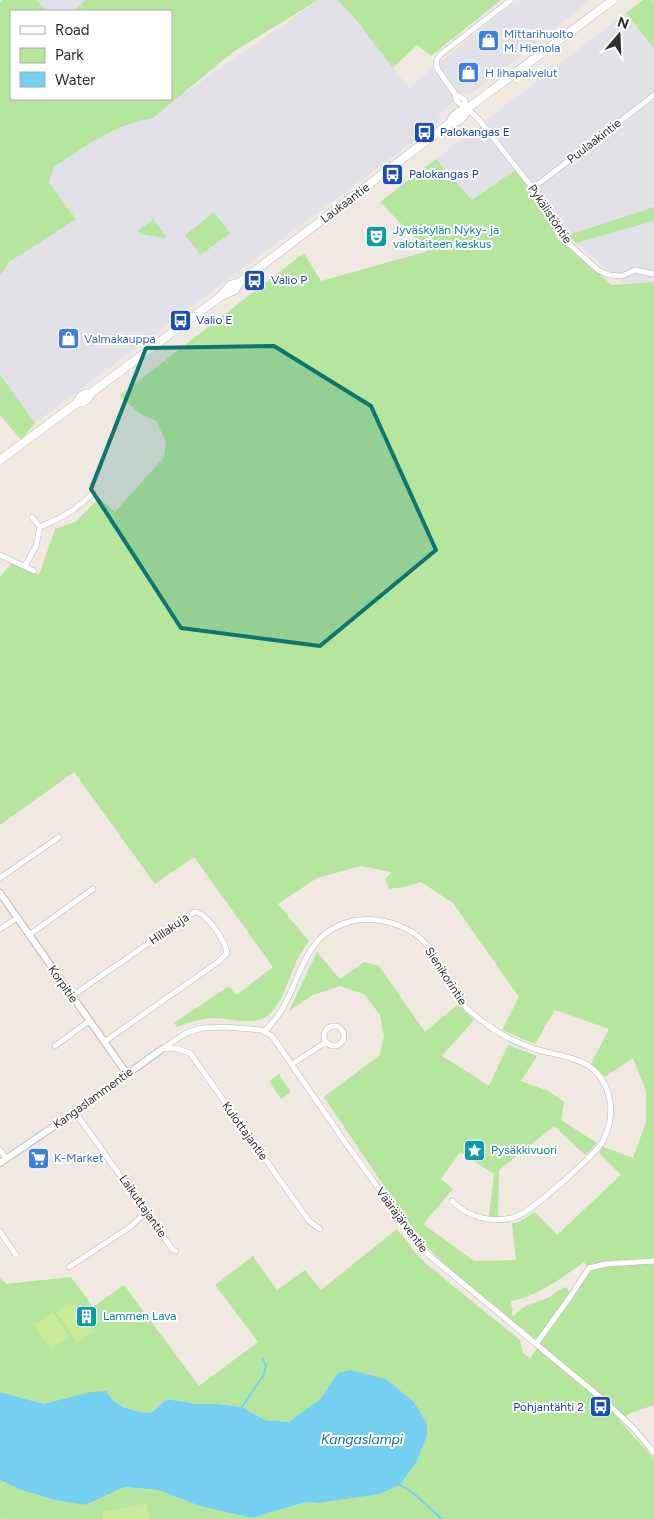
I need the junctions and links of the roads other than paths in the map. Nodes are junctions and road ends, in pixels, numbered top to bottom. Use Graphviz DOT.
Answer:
graph roads {
  1 [pos="511,0"];
  2 [pos="613,0"];
  3 [pos="654,95"];
  4 [pos="467,107"];
  5 [pos="533,188"];
  6 [pos="654,274"];
  7 [pos="0,460"];
  8 [pos="93,493"];
  9 [pos="32,517"];
  10 [pos="40,527"];
  11 [pos="0,555"];
  12 [pos="25,566"];
  13 [pos="34,571"];
  14 [pos="59,837"];
  15 [pos="0,878"];
  16 [pos="93,889"];
  17 [pos="0,893"];
  18 [pos="17,918"];
  19 [pos="0,929"];
  20 [pos="29,935"];
  21 [pos="72,996"];
  22 [pos="89,1021"];
  23 [pos="265,1031"];
  24 [pos="104,1042"];
  25 [pos="326,1042"];
  26 [pos="55,1046"];
  27 [pos="162,1049"];
  28 [pos="292,1064"];
  29 [pos="126,1074"];
  30 [pos="75,1112"];
  31 [pos="0,1150"];
  32 [pos="6,1158"];
  33 [pos="0,1163"];
  34 [pos="452,1201"];
  35 [pos="147,1211"];
  36 [pos="320,1229"];
  37 [pos="0,1232"];
  38 [pos="176,1251"];
  39 [pos="16,1255"];
  40 [pos="654,1261"];
  41 [pos="69,1267"];
  42 [pos="536,1344"];
  43 [pos="653,1450"];
  1 -- 4 [label="street, Pykälistöntie"];
  2 -- 4 [label="main road, Laukaantie"];
  3 -- 5 [label="street, Puulaakintie"];
  4 -- 5 [label="street, Pykälistöntie"];
  4 -- 7 [label="main road, Laukaantie"];
  5 -- 6 [label="street, Pykälistöntie"];
  8 -- 10 [label="street"];
  9 -- 10 [label="street"];
  10 -- 12 [label="street"];
  11 -- 12 [label="street"];
  12 -- 13 [label="street"];
  14 -- 15 [label="street"];
  16 -- 20 [label="street"];
  17 -- 18 [label="street, Korpitie"];
  18 -- 19 [label="street"];
  18 -- 20 [label="street, Korpitie"];
  20 -- 21 [label="street, Korpitie"];
  21 -- 22 [label="street, Korpitie"];
  21 -- 24 [label="street, Hillakuja"];
  22 -- 24 [label="street, Korpitie"];
  22 -- 26 [label="street"];
  23 -- 27 [label="street, Kangaslammentie"];
  23 -- 28 [label="street, Vääräjärventie"];
  23 -- 34 [label="street, Sienikorintie"];
  24 -- 29 [label="street, Korpitie"];
  25 -- 28 [label="street"];
  27 -- 29 [label="street, Kangaslammentie"];
  27 -- 36 [label="street, Kulottajantie"];
  28 -- 42 [label="street, Vääräjärventie"];
  29 -- 30 [label="street, Kangaslammentie"];
  30 -- 32 [label="street, Kangaslammentie"];
  30 -- 35 [label="street, Laikuttajantie"];
  31 -- 32 [label="street"];
  32 -- 33 [label="street, Kangaslammentie"];
  35 -- 38 [label="street, Laikuttajantie"];
  35 -- 41 [label="street"];
  37 -- 39 [label="street"];
  40 -- 42 [label="street"];
  42 -- 43 [label="street, Vääräjärventie"];
}
